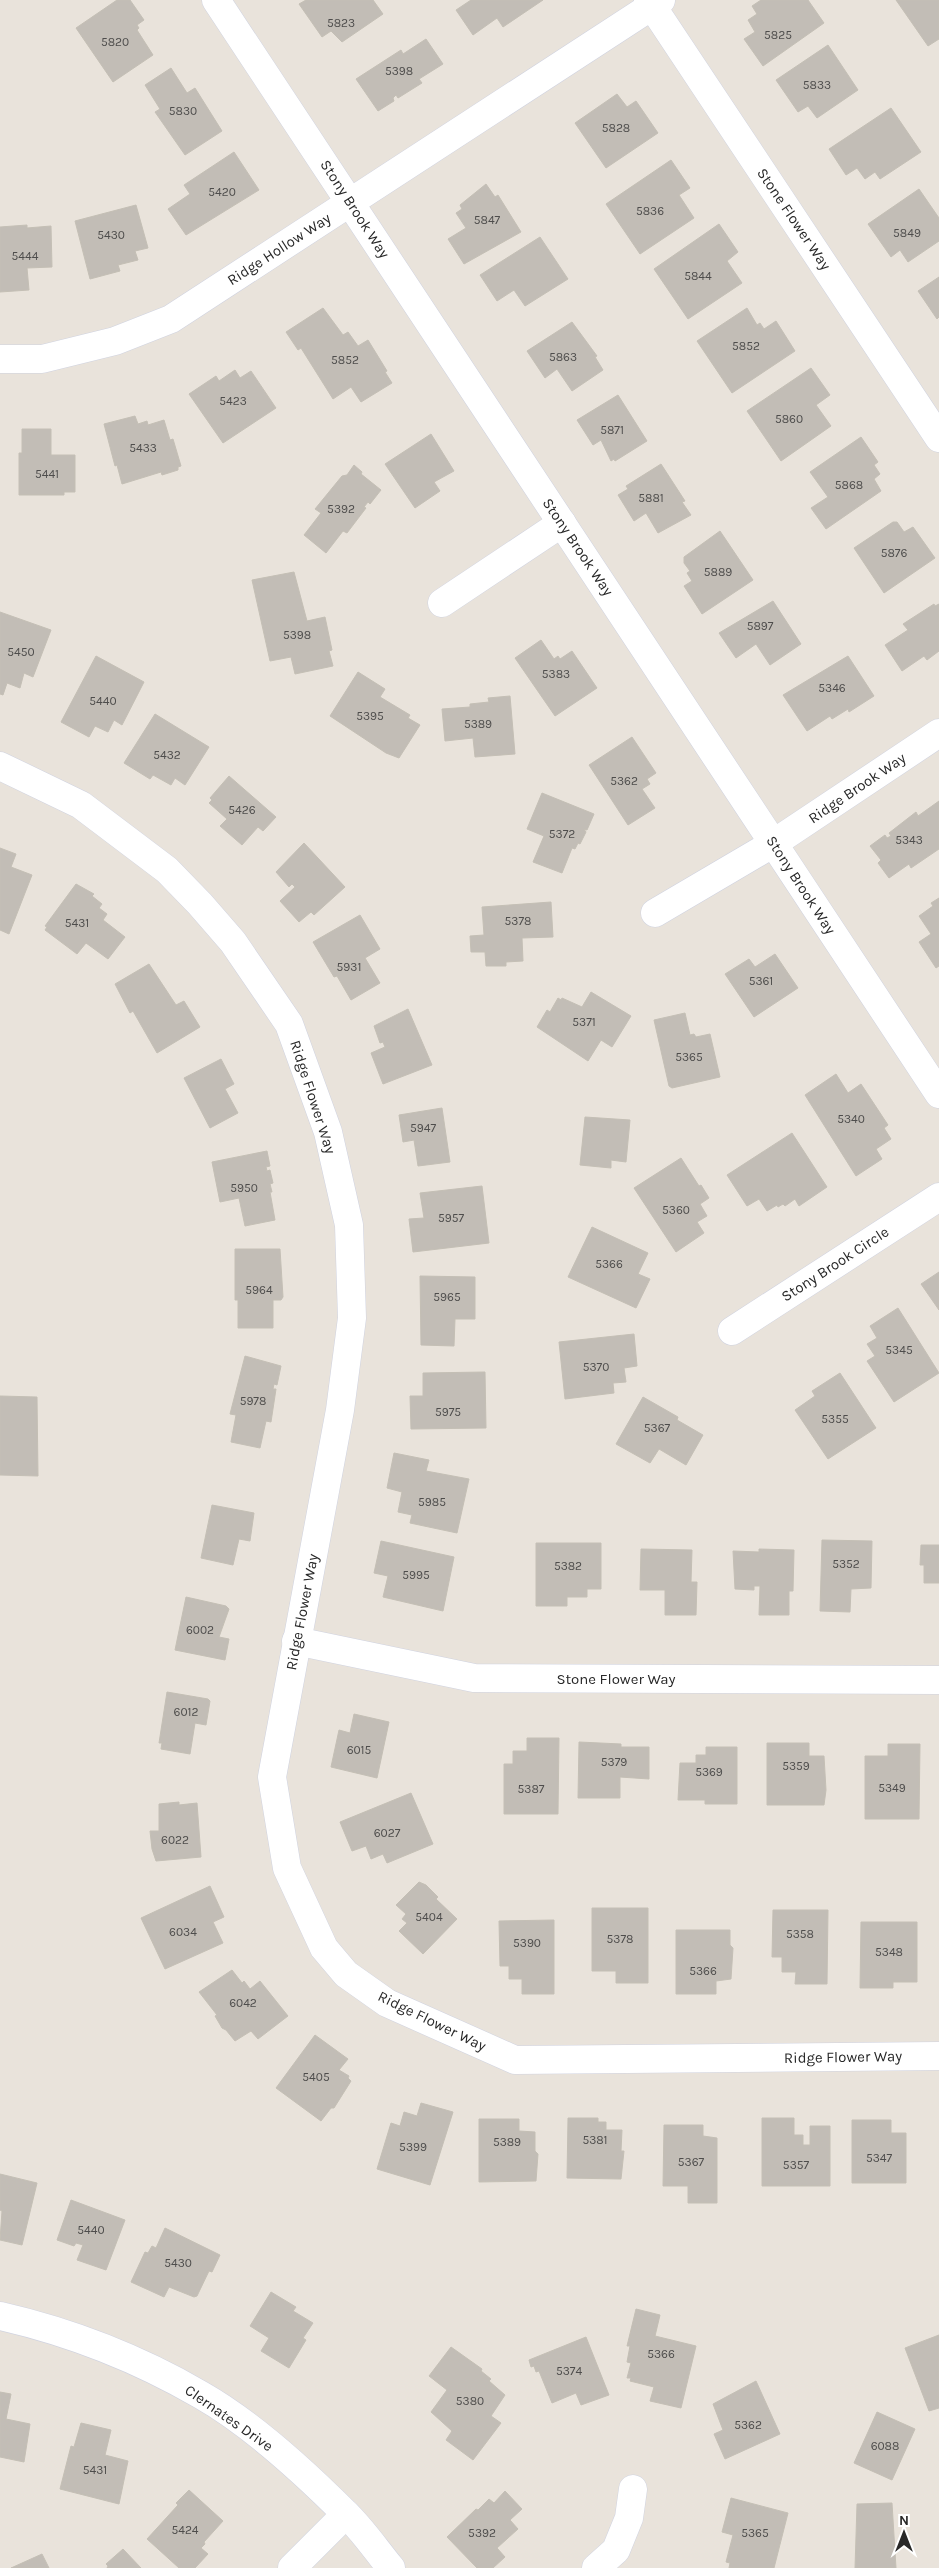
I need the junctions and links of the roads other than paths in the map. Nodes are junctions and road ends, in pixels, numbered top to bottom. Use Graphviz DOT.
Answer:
graph roads {
  1 [pos="216,0"];
  2 [pos="653,2"];
  3 [pos="350,202"];
  4 [pos="0,359"];
  5 [pos="939,438"];
  6 [pos="562,523"];
  7 [pos="442,603"];
  8 [pos="939,733"];
  9 [pos="0,766"];
  10 [pos="774,843"];
  11 [pos="655,913"];
  12 [pos="939,1094"];
  13 [pos="939,1197"];
  14 [pos="732,1331"];
  15 [pos="296,1641"];
  16 [pos="939,1680"];
  17 [pos="939,2056"];
  18 [pos="0,2316"];
  19 [pos="633,2489"];
  20 [pos="346,2514"];
  21 [pos="292,2568"];
  22 [pos="391,2568"];
  23 [pos="596,2568"];
  1 -- 3 [label="street, Stony Brook Way"];
  2 -- 3 [label="street, Ridge Hollow Way"];
  2 -- 5 [label="street, Stone Flower Way"];
  3 -- 4 [label="street, Ridge Hollow Way"];
  3 -- 6 [label="street, Stony Brook Way"];
  6 -- 7 [label="street"];
  6 -- 10 [label="street, Stony Brook Way"];
  8 -- 10 [label="street, Ridge Brook Way"];
  9 -- 15 [label="street, Ridge Flower Way"];
  10 -- 11 [label="street, Ridge Brook Way"];
  10 -- 12 [label="street, Stony Brook Way"];
  13 -- 14 [label="street, Stony Brook Circle"];
  15 -- 16 [label="street, Stone Flower Way"];
  15 -- 17 [label="street, Ridge Flower Way"];
  18 -- 20 [label="street, Clernates Drive"];
  19 -- 23 [label="street"];
  20 -- 21 [label="street"];
  20 -- 22 [label="street, Clernates Drive"];
}
